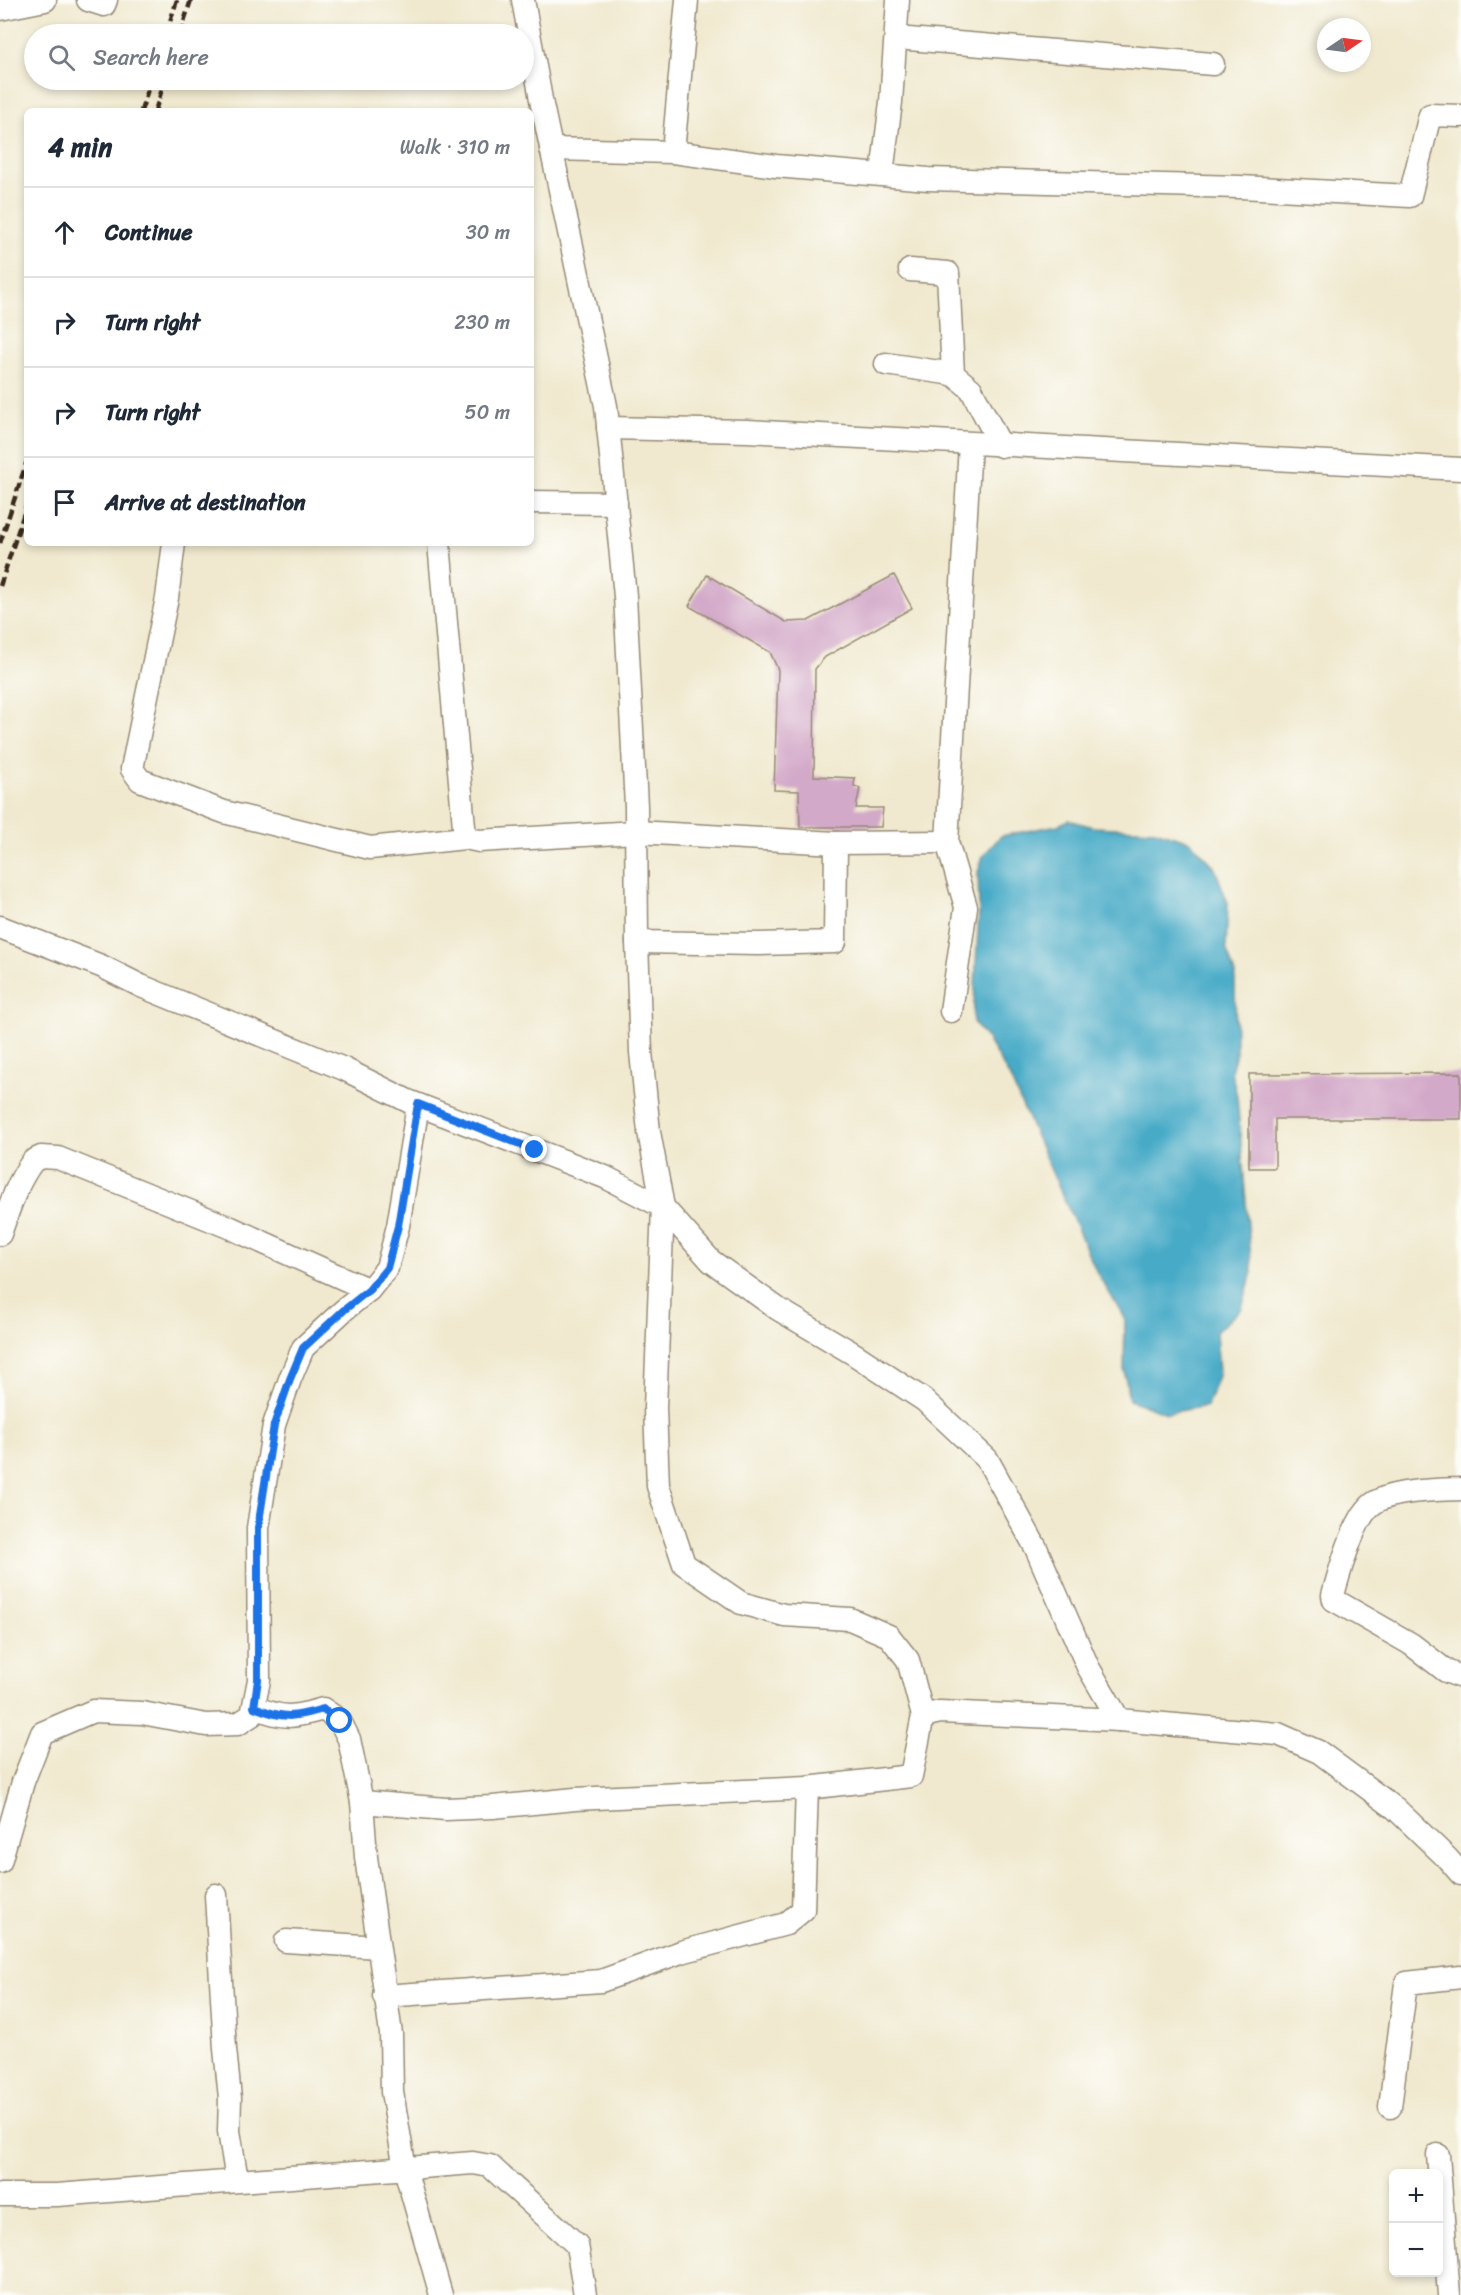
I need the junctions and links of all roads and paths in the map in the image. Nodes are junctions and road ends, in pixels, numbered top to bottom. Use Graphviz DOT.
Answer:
graph roads {
  1 [pos="45,0"];
  2 [pos="88,0"];
  3 [pos="106,0"];
  4 [pos="523,0"];
  5 [pos="687,0"];
  6 [pos="898,0"];
  7 [pos="0,9"];
  8 [pos="528,24"];
  9 [pos="896,38"];
  10 [pos="534,59"];
  11 [pos="1213,64"];
  12 [pos="1461,116"];
  13 [pos="551,149"];
  14 [pos="673,152"];
  15 [pos="882,174"];
  16 [pos="910,270"];
  17 [pos="886,364"];
  18 [pos="953,374"];
  19 [pos="608,428"];
  20 [pos="970,444"];
  21 [pos="1001,446"];
  22 [pos="1461,469"];
  23 [pos="534,502"];
  24 [pos="616,503"];
  25 [pos="174,546"];
  26 [pos="439,546"];
  27 [pos="636,832"];
  28 [pos="465,838"];
  29 [pos="947,842"];
  30 [pos="836,843"];
  31 [pos="0,927"];
  32 [pos="637,942"];
  33 [pos="951,1011"];
  34 [pos="418,1104"];
  35 [pos="663,1207"];
  36 [pos="0,1234"];
  37 [pos="369,1290"];
  38 [pos="1461,1489"];
  39 [pos="1461,1677"];
  40 [pos="254,1707"];
  41 [pos="923,1716"];
  42 [pos="1119,1720"];
  43 [pos="807,1788"];
  44 [pos="362,1802"];
  45 [pos="1,1854"];
  46 [pos="1461,1874"];
  47 [pos="216,1895"];
  48 [pos="286,1941"];
  49 [pos="378,1947"];
  50 [pos="1461,1977"];
  51 [pos="384,1996"];
  52 [pos="1390,2107"];
  53 [pos="1438,2155"];
  54 [pos="405,2169"];
  55 [pos="237,2180"];
  56 [pos="0,2195"];
  57 [pos="441,2295"];
  58 [pos="585,2295"];
  59 [pos="1449,2295"];
  1 -- 7 [label="street"];
  2 -- 3 [label="street"];
  4 -- 8 [label="street"];
  5 -- 14 [label="street"];
  6 -- 9 [label="street"];
  9 -- 11 [label="street"];
  9 -- 15 [label="street"];
  10 -- 13 [label="street"];
  12 -- 15 [label="street"];
  13 -- 14 [label="street"];
  13 -- 19 [label="street"];
  14 -- 15 [label="street"];
  16 -- 18 [label="street"];
  17 -- 18 [label="street"];
  18 -- 21 [label="street"];
  19 -- 20 [label="street"];
  19 -- 24 [label="street"];
  20 -- 21 [label="street"];
  20 -- 29 [label="street"];
  21 -- 22 [label="street"];
  23 -- 24 [label="street"];
  24 -- 27 [label="street"];
  25 -- 28 [label="street"];
  26 -- 28 [label="street"];
  27 -- 28 [label="street"];
  27 -- 30 [label="street"];
  27 -- 32 [label="street"];
  29 -- 30 [label="street"];
  29 -- 33 [label="street"];
  30 -- 32 [label="street"];
  31 -- 34 [label="street"];
  32 -- 35 [label="street"];
  34 -- 35 [label="street"];
  34 -- 37 [label="street"];
  35 -- 41 [label="street"];
  35 -- 42 [label="street"];
  36 -- 37 [label="street"];
  37 -- 40 [label="street"];
  38 -- 39 [label="street"];
  40 -- 44 [label="street"];
  40 -- 45 [label="street"];
  41 -- 42 [label="street"];
  41 -- 43 [label="street"];
  42 -- 46 [label="street"];
  43 -- 44 [label="street"];
  43 -- 51 [label="street"];
  44 -- 49 [label="street"];
  47 -- 55 [label="street"];
  48 -- 49 [label="street"];
  49 -- 51 [label="street"];
  50 -- 52 [label="street"];
  51 -- 54 [label="street"];
  53 -- 59 [label="street"];
  54 -- 55 [label="street"];
  54 -- 57 [label="street"];
  54 -- 58 [label="street"];
  55 -- 56 [label="street"];
}
